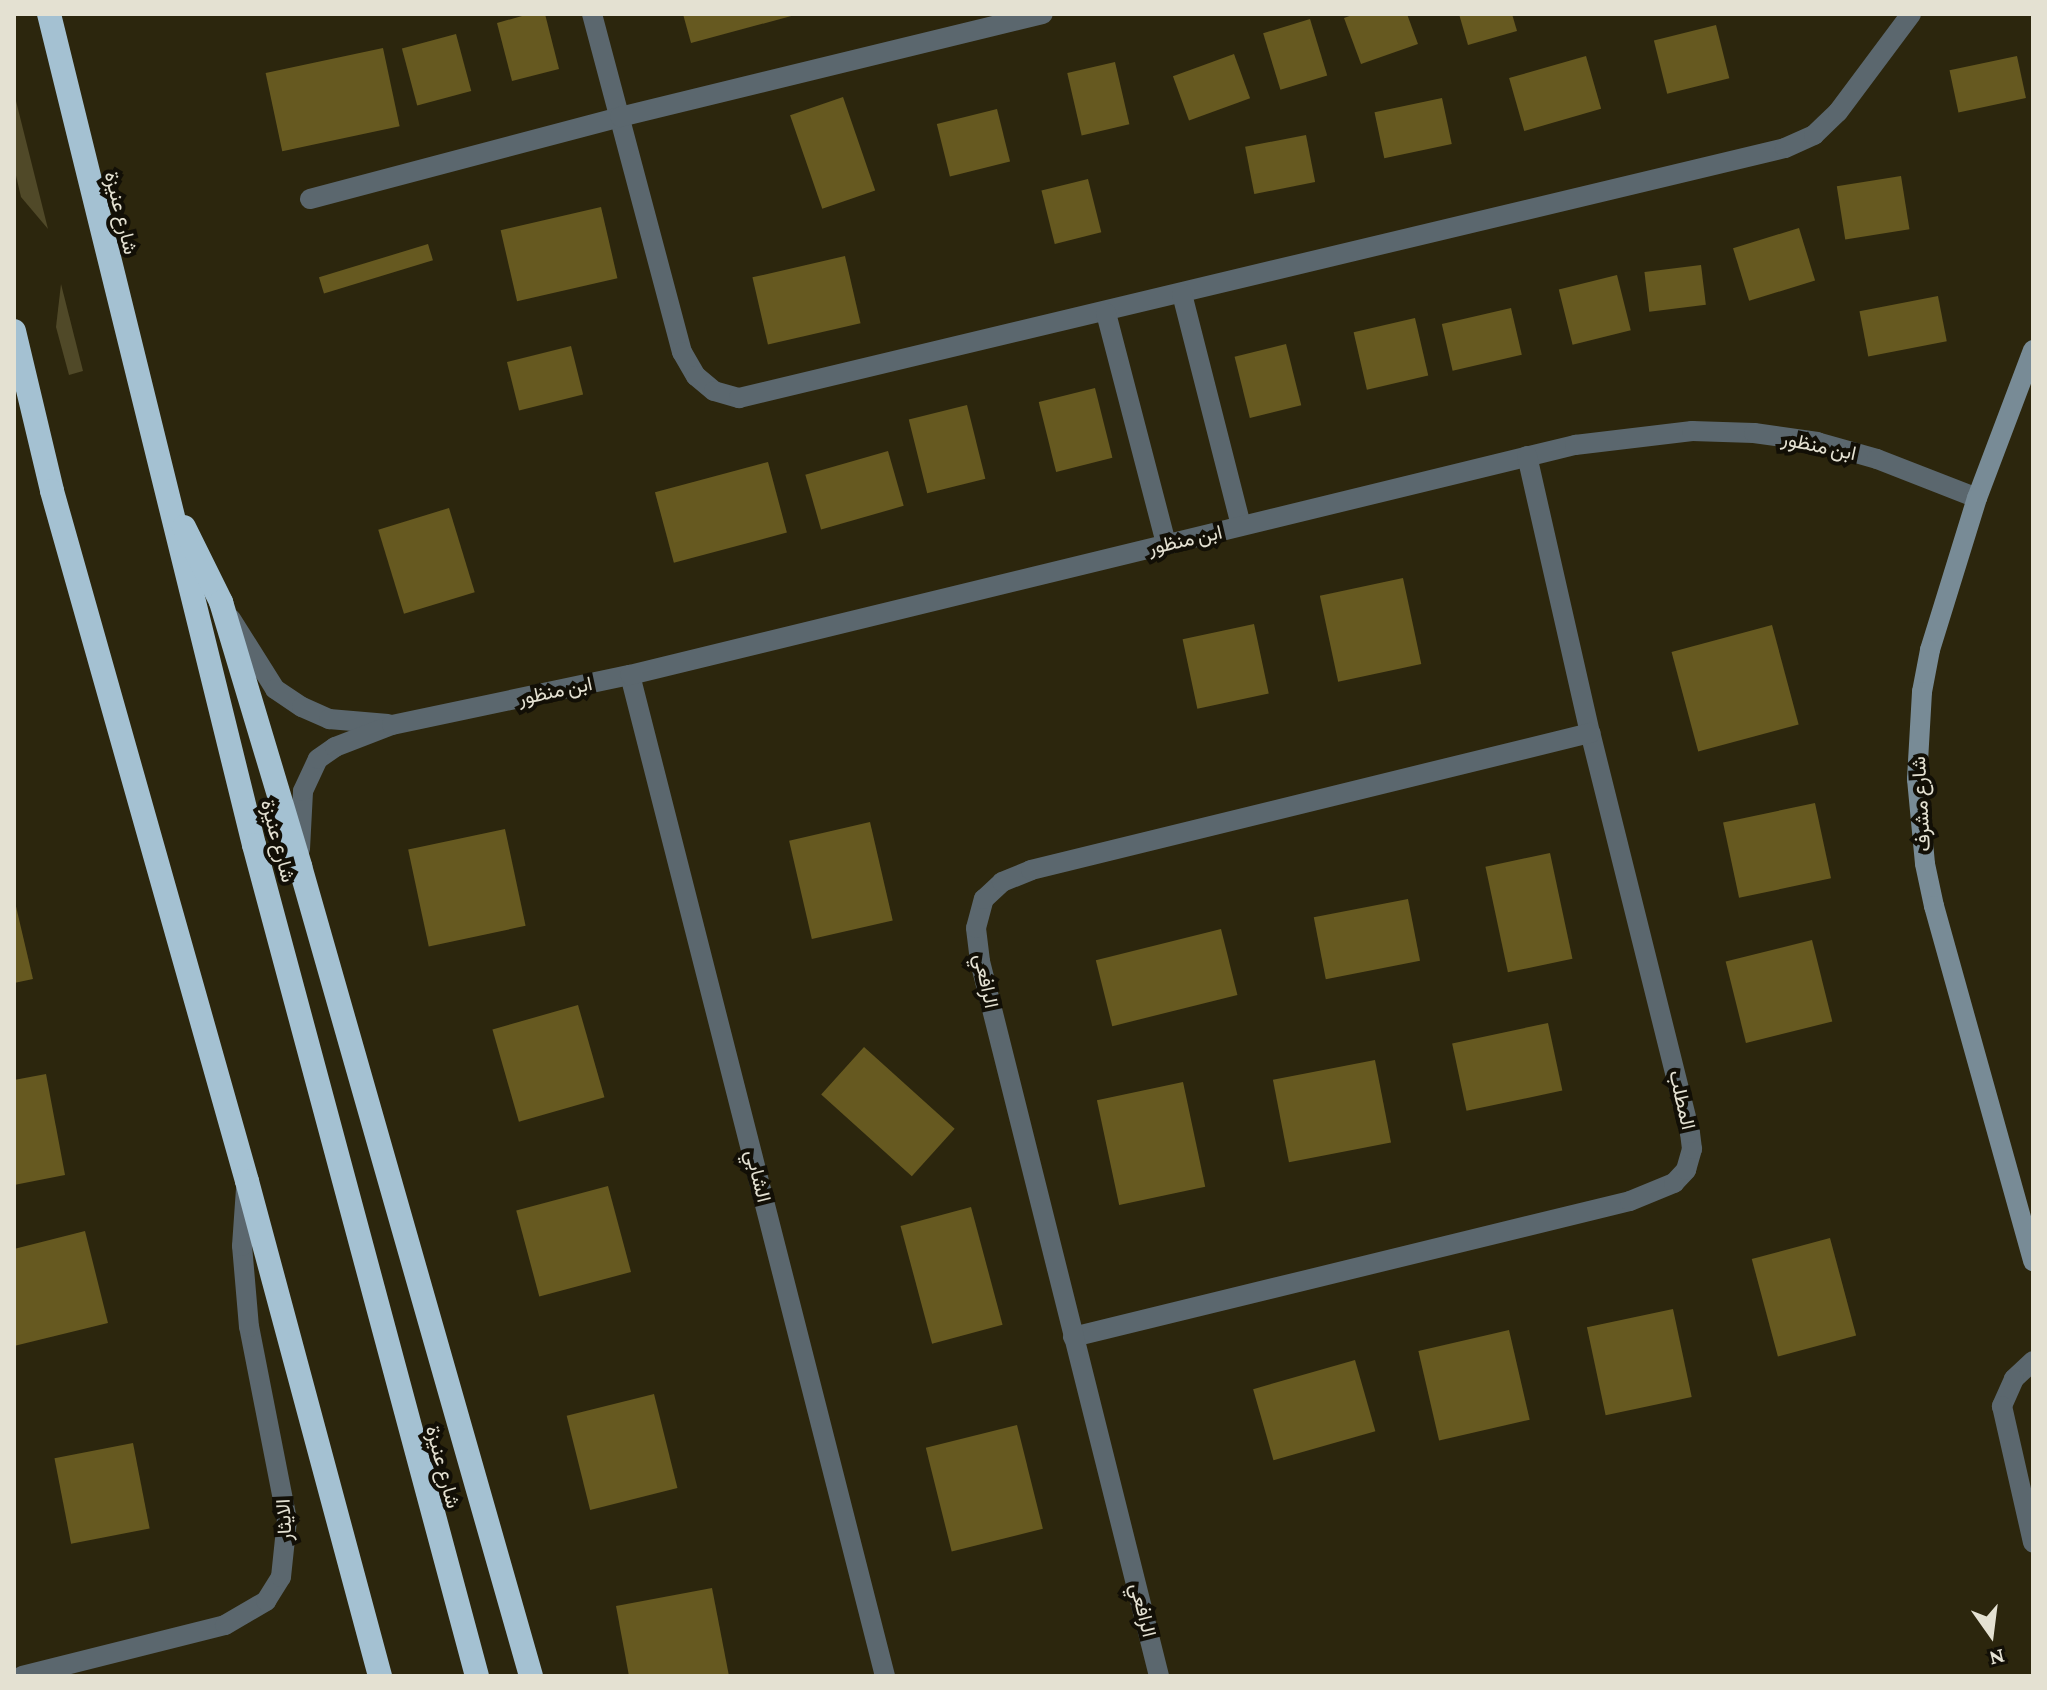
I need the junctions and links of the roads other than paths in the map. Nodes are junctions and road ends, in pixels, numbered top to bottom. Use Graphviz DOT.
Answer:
graph roads {
  1 [pos="49,14"];
  2 [pos="592,14"];
  3 [pos="1043,14"];
  4 [pos="1911,14"];
  5 [pos="620,117"];
  6 [pos="310,199"];
  7 [pos="1182,294"];
  8 [pos="1106,313"];
  9 [pos="14,331"];
  10 [pos="2033,350"];
  11 [pos="1527,456"];
  12 [pos="161,478"];
  13 [pos="1977,498"];
  14 [pos="1241,526"];
  15 [pos="1166,544"];
  16 [pos="221,602"];
  17 [pos="630,675"];
  18 [pos="392,725"];
  19 [pos="1590,733"];
  20 [pos="300,866"];
  21 [pos="247,1181"];
  22 [pos="2033,1261"];
  23 [pos="1073,1337"];
  24 [pos="2033,1361"];
  25 [pos="2033,1543"];
  26 [pos="22,1676"];
  27 [pos="380,1676"];
  28 [pos="477,1676"];
  29 [pos="531,1676"];
  30 [pos="885,1676"];
  31 [pos="1159,1676"];
  1 -- 12 [label="highway, شارع عنيزة"];
  2 -- 5 [label="street"];
  3 -- 5 [label="street"];
  4 -- 7 [label="street"];
  5 -- 6 [label="street"];
  5 -- 8 [label="street"];
  7 -- 8 [label="street"];
  7 -- 14 [label="street"];
  8 -- 15 [label="street"];
  9 -- 21 [label="highway"];
  10 -- 13 [label="street, شارع مشرف"];
  11 -- 13 [label="street, ابن منظور"];
  11 -- 14 [label="street, ابن منظور"];
  11 -- 19 [label="street, المطلب"];
  12 -- 16 [label="highway"];
  12 -- 28 [label="highway, شارع عنيزة"];
  13 -- 22 [label="street, شارع مشرف"];
  14 -- 15 [label="street, ابن منظور"];
  15 -- 17 [label="street, ابن منظور"];
  16 -- 18 [label="street, ابن منظور"];
  16 -- 20 [label="highway"];
  17 -- 18 [label="street, ابن منظور"];
  17 -- 30 [label="street, الشابي"];
  18 -- 20 [label="street, ابن منظور"];
  19 -- 23 [label="street, الرافعي"];
  19 -- 23 [label="street, المطلب"];
  20 -- 29 [label="highway"];
  21 -- 26 [label="street, الايثار"];
  21 -- 27 [label="highway"];
  23 -- 31 [label="street, الرافعي"];
  24 -- 25 [label="street"];
}
